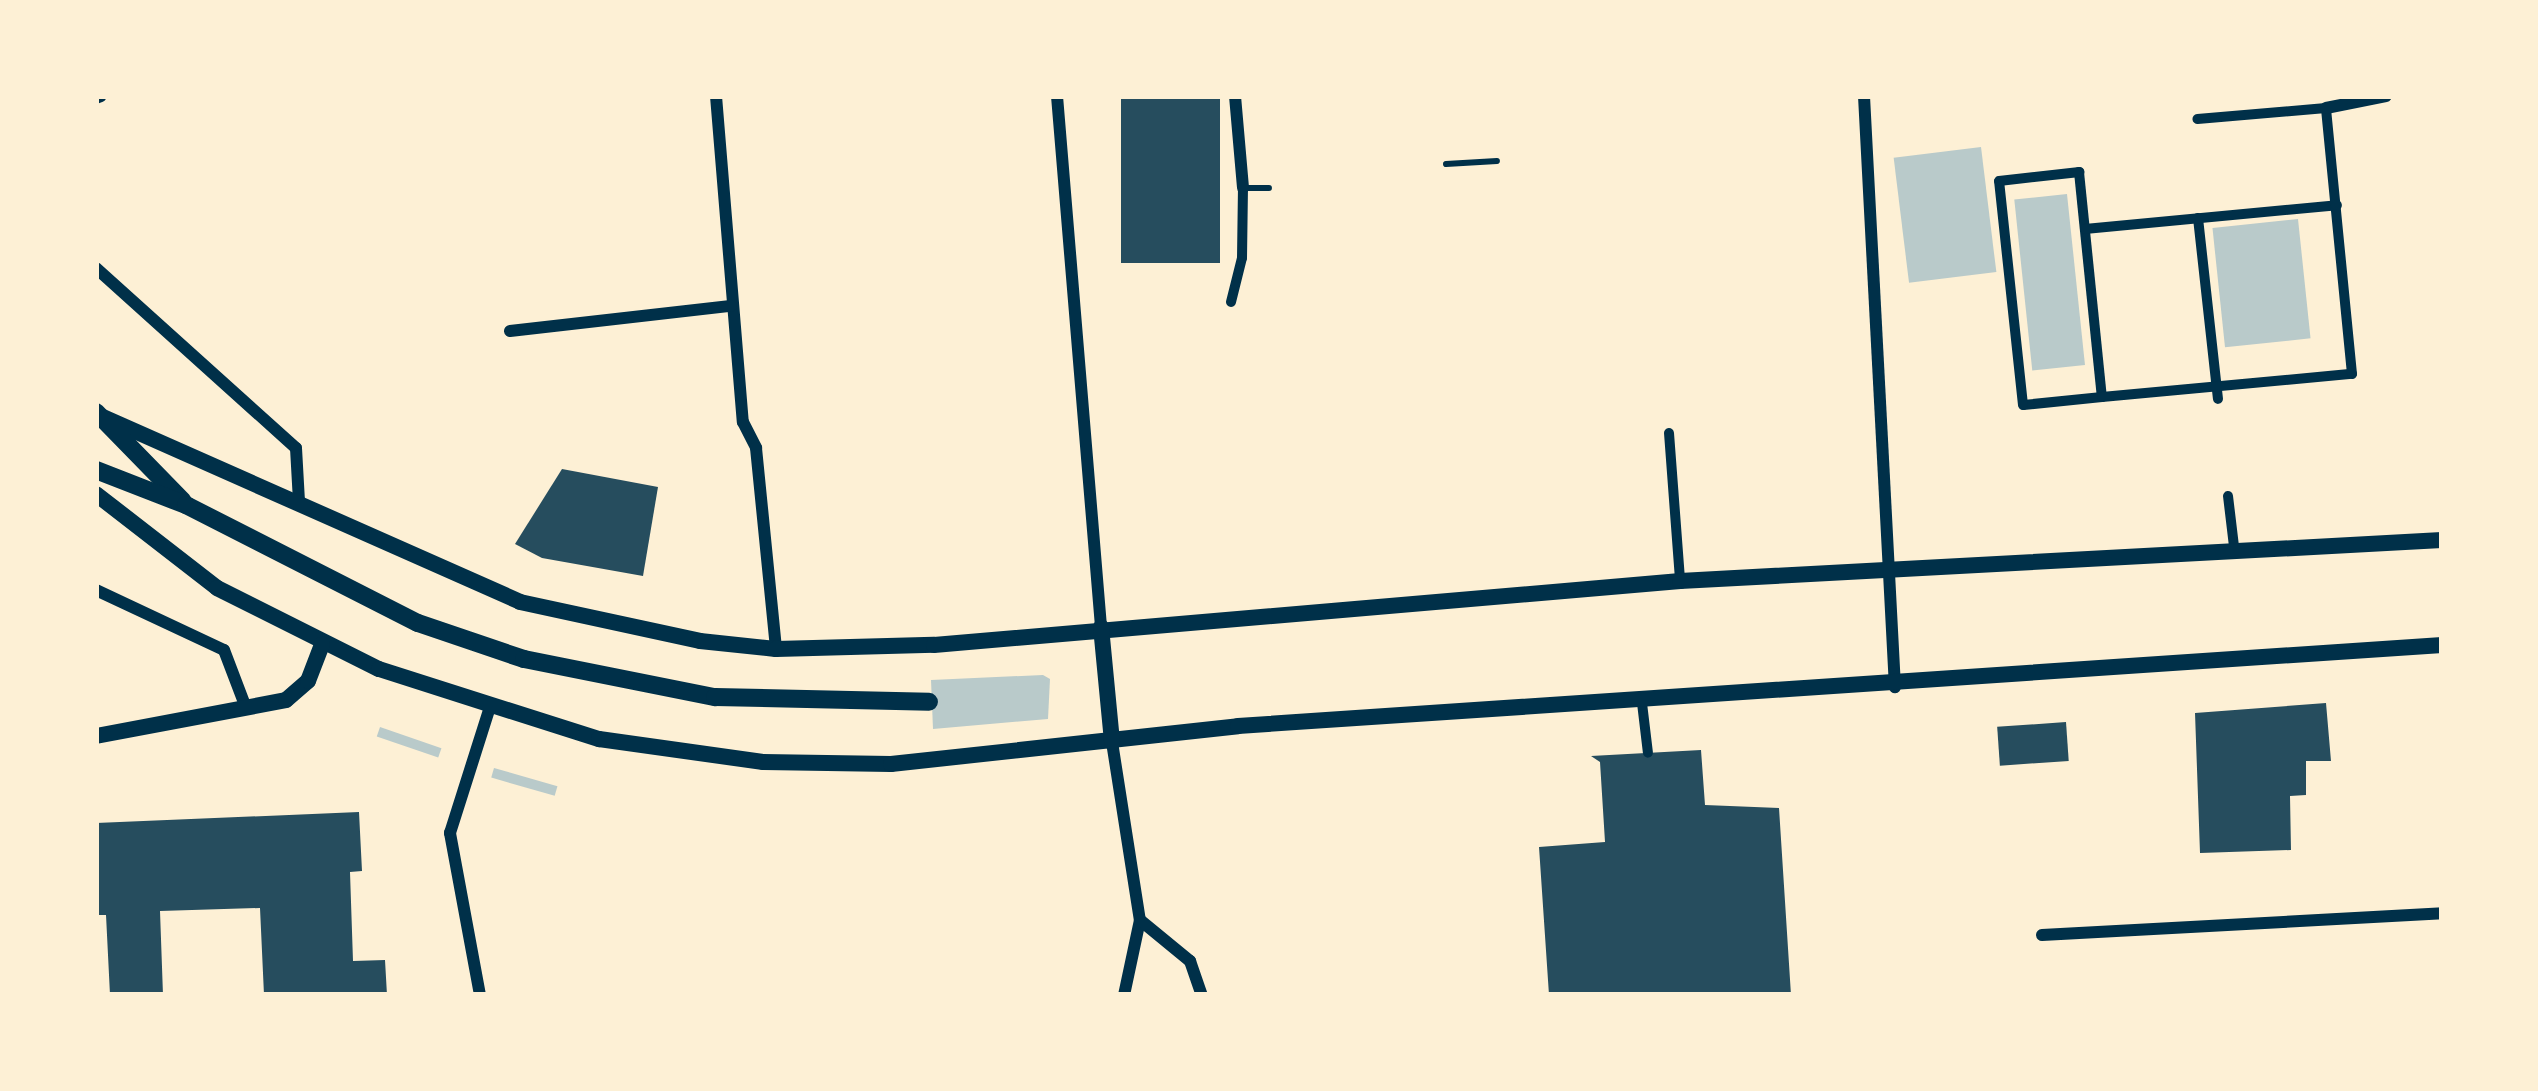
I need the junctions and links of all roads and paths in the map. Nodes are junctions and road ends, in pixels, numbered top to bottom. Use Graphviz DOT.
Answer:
graph roads {
  1 [pos="716,96"];
  2 [pos="1058,96"];
  3 [pos="1235,96"];
  4 [pos="1864,96"];
  5 [pos="2386,96"];
  6 [pos="2326,108"];
  7 [pos="2197,119"];
  8 [pos="1497,160"];
  9 [pos="1446,164"];
  10 [pos="1243,188"];
  11 [pos="1269,188"];
  12 [pos="2337,205"];
  13 [pos="2198,218"];
  14 [pos="2085,229"];
  15 [pos="96,268"];
  16 [pos="1231,302"];
  17 [pos="731,306"];
  18 [pos="510,331"];
  19 [pos="2217,392"];
  20 [pos="2102,397"];
  21 [pos="99,414"];
  22 [pos="1669,433"];
  23 [pos="96,470"];
  24 [pos="96,494"];
  25 [pos="2228,496"];
  26 [pos="299,502"];
  27 [pos="186,505"];
  28 [pos="2442,540"];
  29 [pos="2234,545"];
  30 [pos="1887,568"];
  31 [pos="1679,580"];
  32 [pos="96,590"];
  33 [pos="1101,627"];
  34 [pos="322,645"];
  35 [pos="2442,645"];
  36 [pos="776,649"];
  37 [pos="1895,686"];
  38 [pos="928,702"];
  39 [pos="1642,703"];
  40 [pos="246,708"];
  41 [pos="489,710"];
  42 [pos="96,736"];
  43 [pos="1112,742"];
  44 [pos="1648,752"];
  45 [pos="2442,913"];
  46 [pos="1140,920"];
  47 [pos="2042,934"];
  48 [pos="481,995"];
  49 [pos="1124,995"];
  50 [pos="1202,995"];
  1 -- 17 [label="street"];
  2 -- 33 [label="street"];
  3 -- 10 [label="street"];
  4 -- 30 [label="street"];
  5 -- 6 [label="street"];
  6 -- 7 [label="street"];
  6 -- 12 [label="street"];
  8 -- 9 [label="lane"];
  10 -- 11 [label="lane"];
  10 -- 16 [label="street"];
  12 -- 13 [label="street"];
  12 -- 19 [label="street"];
  13 -- 14 [label="street"];
  13 -- 19 [label="street"];
  14 -- 20 [label="street"];
  14 -- 20 [label="street"];
  15 -- 26 [label="street"];
  17 -- 18 [label="street"];
  17 -- 36 [label="street"];
  19 -- 20 [label="street"];
  21 -- 26 [label="street"];
  21 -- 27 [label="main road"];
  22 -- 31 [label="street"];
  23 -- 27 [label="main road"];
  24 -- 34 [label="street"];
  25 -- 29 [label="street"];
  26 -- 36 [label="street"];
  27 -- 38 [label="main road"];
  28 -- 29 [label="street"];
  29 -- 30 [label="street"];
  30 -- 31 [label="street"];
  30 -- 37 [label="street"];
  31 -- 33 [label="street"];
  32 -- 40 [label="street"];
  33 -- 36 [label="street"];
  33 -- 43 [label="street"];
  34 -- 40 [label="street"];
  34 -- 41 [label="street"];
  35 -- 37 [label="street"];
  37 -- 39 [label="street"];
  39 -- 43 [label="street"];
  39 -- 44 [label="street"];
  40 -- 42 [label="street"];
  41 -- 43 [label="street"];
  41 -- 48 [label="street"];
  43 -- 46 [label="street"];
  45 -- 47 [label="street"];
  46 -- 49 [label="street"];
  46 -- 50 [label="street"];
}
